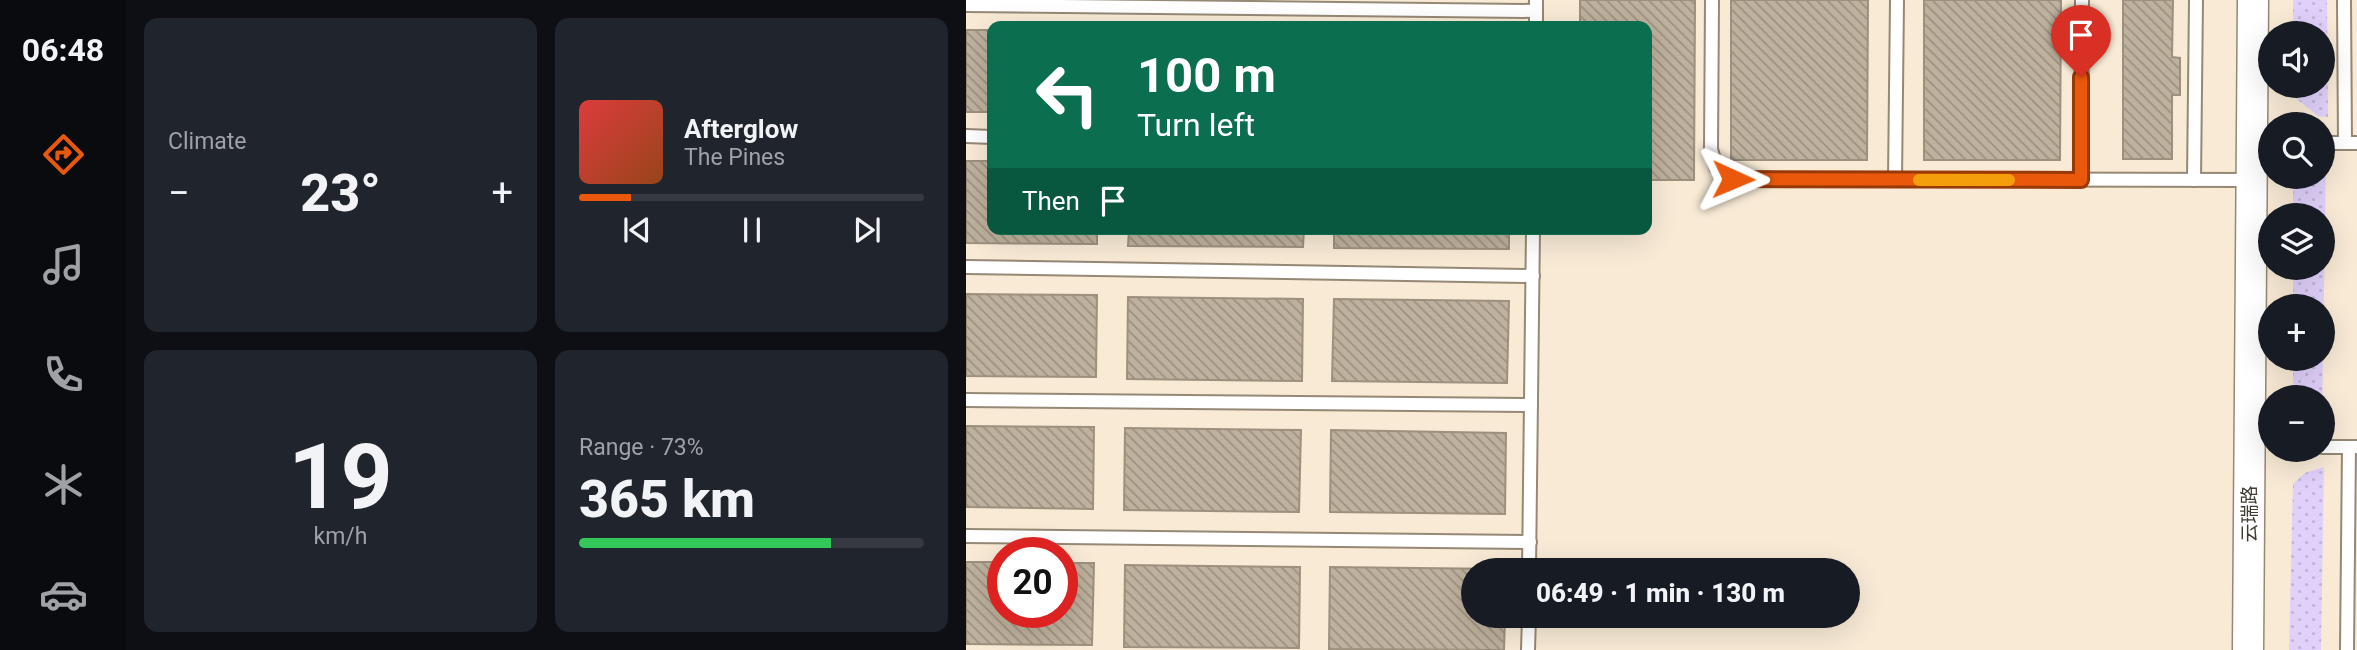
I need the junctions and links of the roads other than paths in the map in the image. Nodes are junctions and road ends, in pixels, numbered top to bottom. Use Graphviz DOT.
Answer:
graph roads {
  1 [pos="1712,0"];
  2 [pos="1897,0"];
  3 [pos="2082,0"];
  4 [pos="2196,0"];
  5 [pos="2253,0"];
  6 [pos="2344,0"];
  7 [pos="966,5"];
  8 [pos="1536,5"];
  9 [pos="966,136"];
  10 [pos="987,137"];
  11 [pos="2351,143"];
  12 [pos="1895,180"];
  13 [pos="2081,180"];
  14 [pos="2194,180"];
  15 [pos="2251,180"];
  16 [pos="1533,235"];
  17 [pos="966,267"];
  18 [pos="1533,276"];
  19 [pos="966,400"];
  20 [pos="1531,405"];
  21 [pos="2335,447"];
  22 [pos="2353,447"];
  23 [pos="966,536"];
  24 [pos="1530,542"];
  25 [pos="1529,558"];
  26 [pos="1529,628"];
  27 [pos="1528,650"];
  28 [pos="2248,650"];
  29 [pos="2347,650"];
  1 -- 12 [label="lane"];
  2 -- 12 [label="lane"];
  3 -- 13 [label="lane"];
  4 -- 14 [label="lane"];
  5 -- 15 [label="street, 云瑞路"];
  6 -- 11 [label="lane"];
  7 -- 8 [label="lane"];
  9 -- 10 [label="lane"];
  12 -- 13 [label="lane"];
  13 -- 14 [label="lane"];
  14 -- 15 [label="lane"];
  15 -- 28 [label="street, 云瑞路"];
  16 -- 18 [label="lane"];
  17 -- 18 [label="lane"];
  18 -- 20 [label="lane"];
  19 -- 20 [label="lane"];
  20 -- 24 [label="lane"];
  21 -- 22 [label="lane"];
  22 -- 29 [label="lane"];
  23 -- 24 [label="lane"];
  24 -- 25 [label="lane"];
  26 -- 27 [label="lane"];
}
